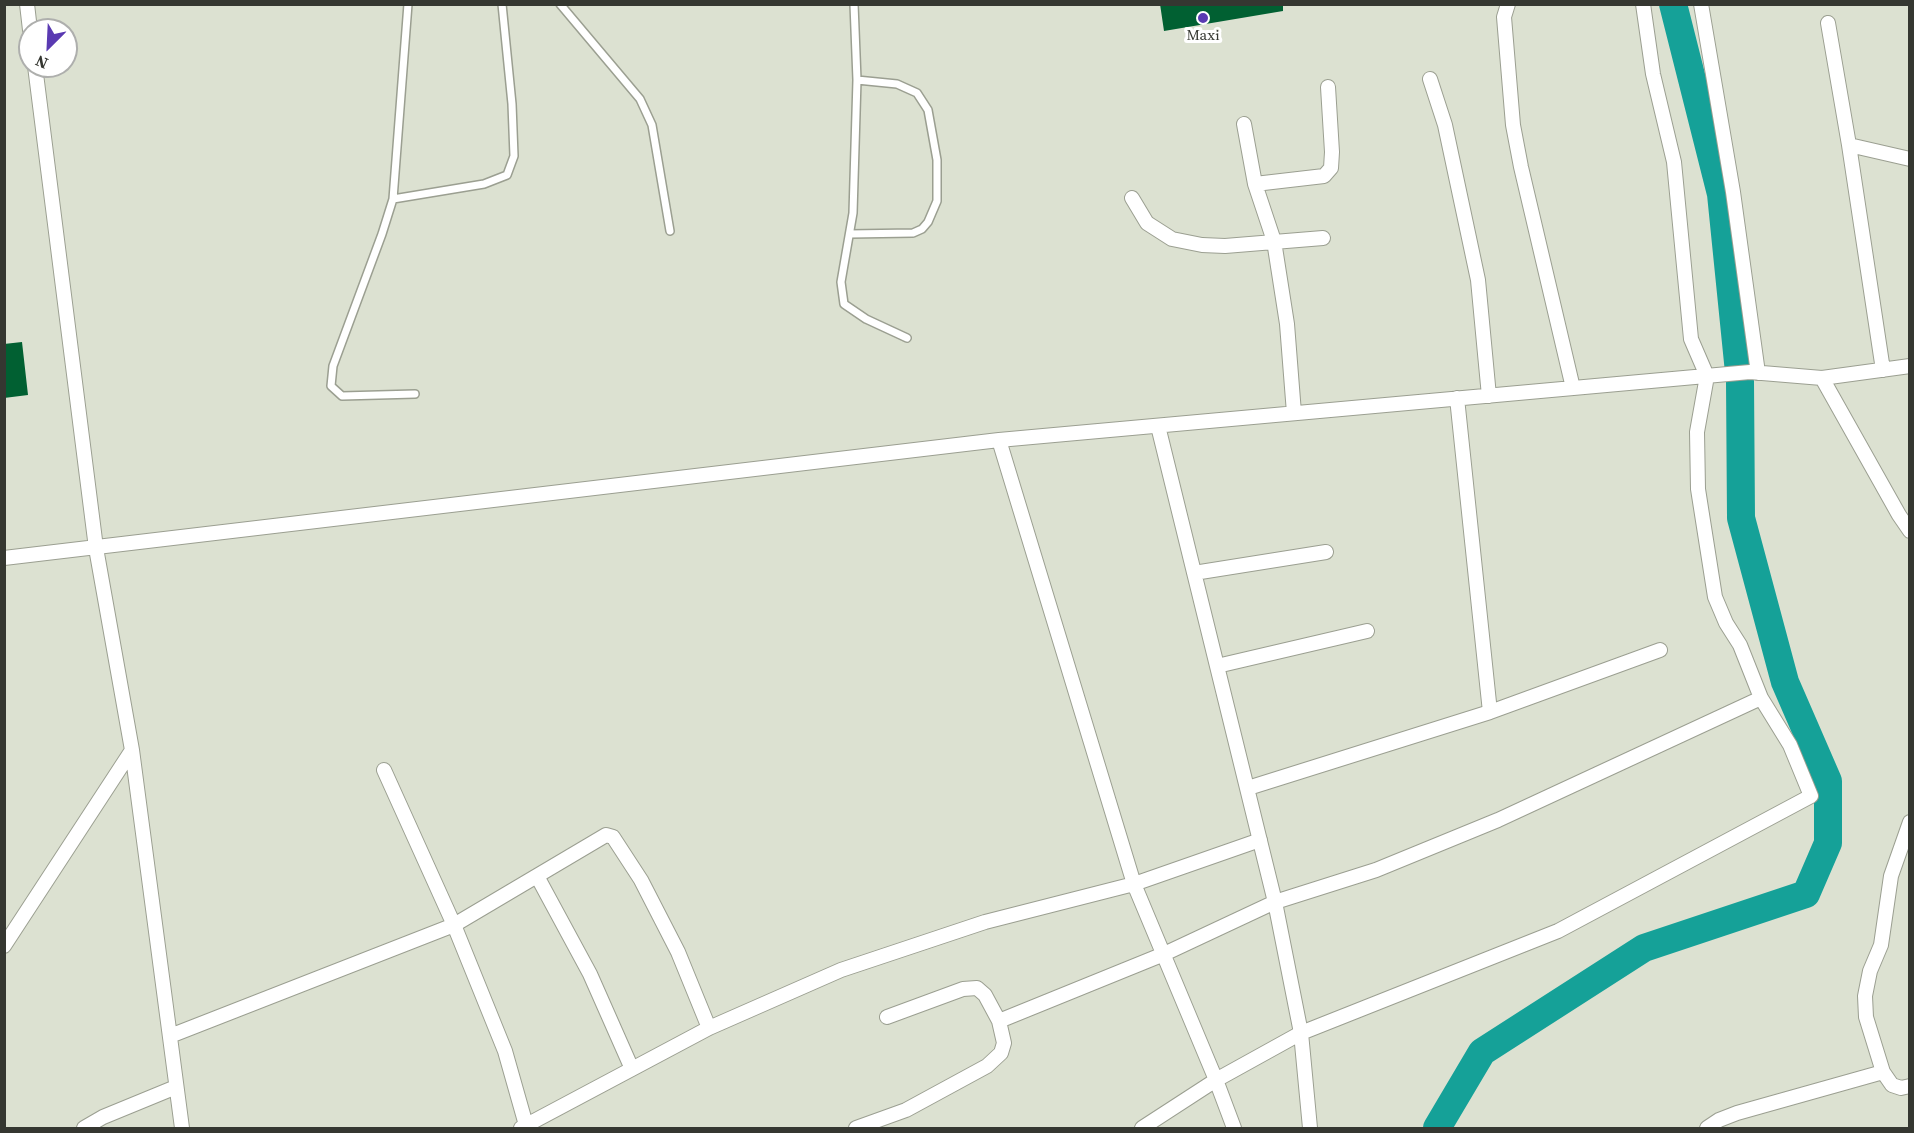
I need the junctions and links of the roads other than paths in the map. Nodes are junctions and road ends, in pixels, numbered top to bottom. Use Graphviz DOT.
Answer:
graph roads {
  1 [pos="408,4"];
  2 [pos="502,4"];
  3 [pos="560,4"];
  4 [pos="854,4"];
  5 [pos="1508,4"];
  6 [pos="1643,4"];
  7 [pos="1701,4"];
  8 [pos="1828,23"];
  9 [pos="37,78"];
  10 [pos="1430,79"];
  11 [pos="857,80"];
  12 [pos="1328,87"];
  13 [pos="1244,124"];
  14 [pos="1850,145"];
  15 [pos="1910,159"];
  16 [pos="1256,184"];
  17 [pos="393,198"];
  18 [pos="1131,198"];
  19 [pos="670,231"];
  20 [pos="850,234"];
  21 [pos="1323,238"];
  22 [pos="1274,241"];
  23 [pos="908,338"];
  24 [pos="1910,366"];
  25 [pos="1883,369"];
  26 [pos="1754,372"];
  27 [pos="1707,376"];
  28 [pos="1822,378"];
  29 [pos="1573,388"];
  30 [pos="415,394"];
  31 [pos="1489,396"];
  32 [pos="1457,399"];
  33 [pos="1294,413"];
  34 [pos="1158,426"];
  35 [pos="999,440"];
  36 [pos="1910,531"];
  37 [pos="96,548"];
  38 [pos="1326,552"];
  39 [pos="4,558"];
  40 [pos="1194,573"];
  41 [pos="1367,631"];
  42 [pos="1660,650"];
  43 [pos="1217,666"];
  44 [pos="1761,698"];
  45 [pos="1490,712"];
  46 [pos="132,750"];
  47 [pos="384,770"];
  48 [pos="1248,788"];
  49 [pos="1910,822"];
  50 [pos="1260,840"];
  51 [pos="537,876"];
  52 [pos="1134,884"];
  53 [pos="1275,902"];
  54 [pos="454,925"];
  55 [pos="4,946"];
  56 [pos="1164,954"];
  57 [pos="886,1017"];
  58 [pos="999,1021"];
  59 [pos="709,1028"];
  60 [pos="1301,1034"];
  61 [pos="170,1036"];
  62 [pos="632,1069"];
  63 [pos="1883,1072"];
  64 [pos="1216,1080"];
  65 [pos="1910,1086"];
  66 [pos="176,1088"];
  67 [pos="524,1127"];
  68 [pos="84,1128"];
  69 [pos="182,1128"];
  70 [pos="856,1128"];
  71 [pos="1142,1128"];
  72 [pos="1234,1128"];
  73 [pos="1310,1128"];
  74 [pos="1707,1128"];
  1 -- 17 [label="lane"];
  2 -- 17 [label="lane"];
  3 -- 19 [label="lane"];
  4 -- 11 [label="lane"];
  5 -- 29 [label="street"];
  6 -- 27 [label="street"];
  7 -- 26 [label="street"];
  8 -- 14 [label="street"];
  9 -- 37 [label="street"];
  10 -- 31 [label="street"];
  11 -- 20 [label="lane"];
  11 -- 20 [label="lane"];
  12 -- 16 [label="street"];
  13 -- 16 [label="street"];
  14 -- 15 [label="street"];
  14 -- 25 [label="street"];
  16 -- 22 [label="street"];
  17 -- 30 [label="lane"];
  18 -- 22 [label="street"];
  20 -- 23 [label="lane"];
  21 -- 22 [label="street"];
  22 -- 33 [label="street"];
  24 -- 25 [label="street"];
  25 -- 28 [label="street"];
  26 -- 27 [label="street"];
  26 -- 28 [label="street"];
  27 -- 29 [label="street"];
  27 -- 44 [label="street"];
  28 -- 36 [label="street"];
  29 -- 31 [label="street"];
  31 -- 32 [label="street"];
  32 -- 33 [label="street"];
  32 -- 45 [label="street"];
  33 -- 34 [label="street"];
  34 -- 35 [label="street"];
  34 -- 40 [label="street"];
  35 -- 37 [label="street"];
  35 -- 52 [label="street"];
  37 -- 39 [label="street"];
  37 -- 46 [label="street"];
  38 -- 40 [label="street"];
  40 -- 43 [label="street"];
  41 -- 43 [label="street"];
  42 -- 45 [label="street"];
  43 -- 48 [label="street"];
  44 -- 53 [label="street"];
  44 -- 60 [label="street"];
  45 -- 48 [label="street"];
  46 -- 55 [label="street"];
  46 -- 61 [label="street"];
  47 -- 54 [label="street"];
  48 -- 50 [label="street"];
  49 -- 63 [label="street"];
  50 -- 52 [label="street"];
  50 -- 53 [label="street"];
  51 -- 54 [label="street"];
  51 -- 59 [label="street"];
  51 -- 62 [label="street"];
  52 -- 56 [label="street"];
  52 -- 59 [label="street"];
  53 -- 56 [label="street"];
  53 -- 60 [label="street"];
  54 -- 61 [label="street"];
  54 -- 67 [label="street"];
  56 -- 58 [label="street"];
  56 -- 64 [label="street"];
  57 -- 58 [label="street"];
  58 -- 70 [label="street"];
  59 -- 62 [label="street"];
  60 -- 64 [label="street"];
  60 -- 73 [label="street"];
  61 -- 66 [label="street"];
  62 -- 67 [label="street"];
  63 -- 65 [label="street"];
  63 -- 74 [label="street"];
  64 -- 71 [label="street"];
  64 -- 72 [label="street"];
  66 -- 68 [label="street"];
  66 -- 69 [label="street"];
}
